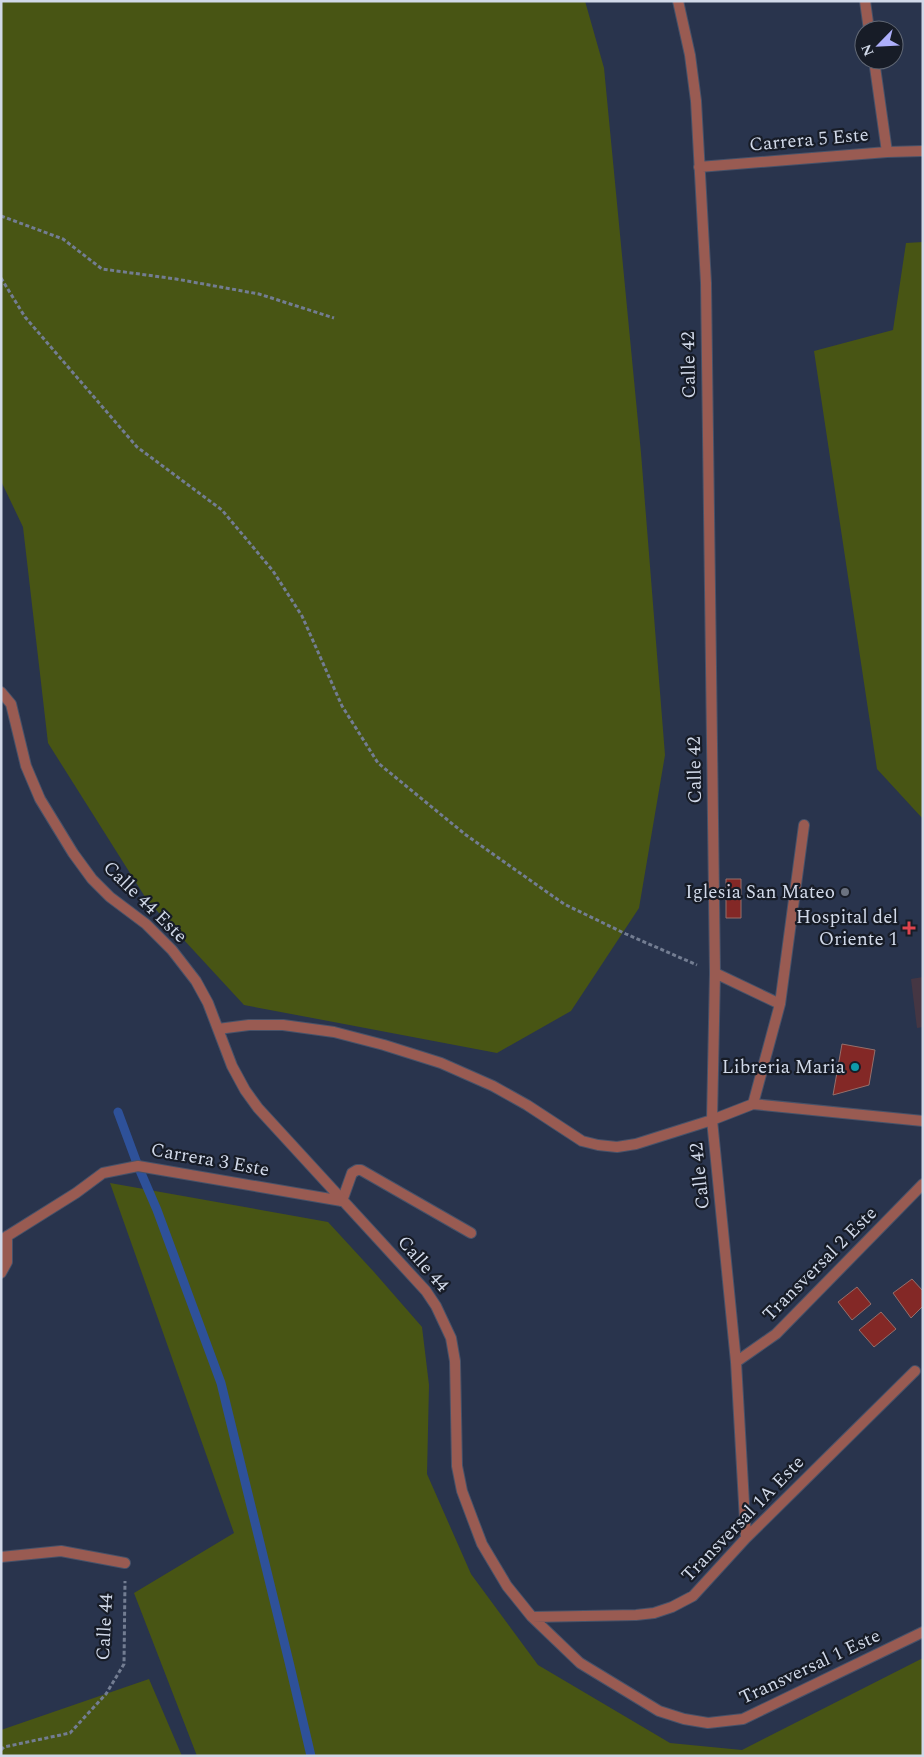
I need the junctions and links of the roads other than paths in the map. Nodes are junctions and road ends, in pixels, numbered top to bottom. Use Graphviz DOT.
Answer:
graph roads {
  1 [pos="678,1"];
  2 [pos="865,1"];
  3 [pos="868,20"];
  4 [pos="875,70"];
  5 [pos="887,152"];
  6 [pos="923,152"];
  7 [pos="699,167"];
  8 [pos="1,692"];
  9 [pos="804,825"];
  10 [pos="715,973"];
  11 [pos="780,1004"];
  12 [pos="218,1029"];
  13 [pos="753,1104"];
  14 [pos="712,1120"];
  15 [pos="923,1121"];
  16 [pos="923,1184"];
  17 [pos="342,1200"];
  18 [pos="470,1233"];
  19 [pos="4,1238"];
  20 [pos="1,1273"];
  21 [pos="736,1362"];
  22 [pos="915,1371"];
  23 [pos="746,1538"];
  24 [pos="1,1557"];
  25 [pos="125,1563"];
  26 [pos="532,1617"];
  27 [pos="923,1632"];
  1 -- 7 [label="street, Calle 42"];
  2 -- 3 [label="street"];
  4 -- 5 [label="street"];
  5 -- 6 [label="street, Carrera 5 Este"];
  5 -- 7 [label="street, Carrera 5 Este"];
  7 -- 10 [label="street, Calle 42"];
  8 -- 12 [label="street, Calle 44 Este"];
  9 -- 11 [label="street"];
  10 -- 11 [label="street"];
  10 -- 14 [label="street, Calle 42"];
  11 -- 13 [label="street"];
  12 -- 14 [label="street"];
  12 -- 17 [label="street, Calle 44"];
  13 -- 14 [label="street"];
  13 -- 15 [label="street"];
  14 -- 21 [label="street, Calle 42"];
  16 -- 21 [label="street, Transversal 2 Este"];
  17 -- 18 [label="street"];
  17 -- 19 [label="street, Carrera 3 Este"];
  17 -- 26 [label="street, Calle 44"];
  19 -- 20 [label="street"];
  21 -- 23 [label="street, Calle 42"];
  22 -- 23 [label="street, Transversal 1A Este"];
  23 -- 26 [label="street, Transversal 1A Este"];
  24 -- 25 [label="street"];
  26 -- 27 [label="street, Transversal 1 Este"];
}
